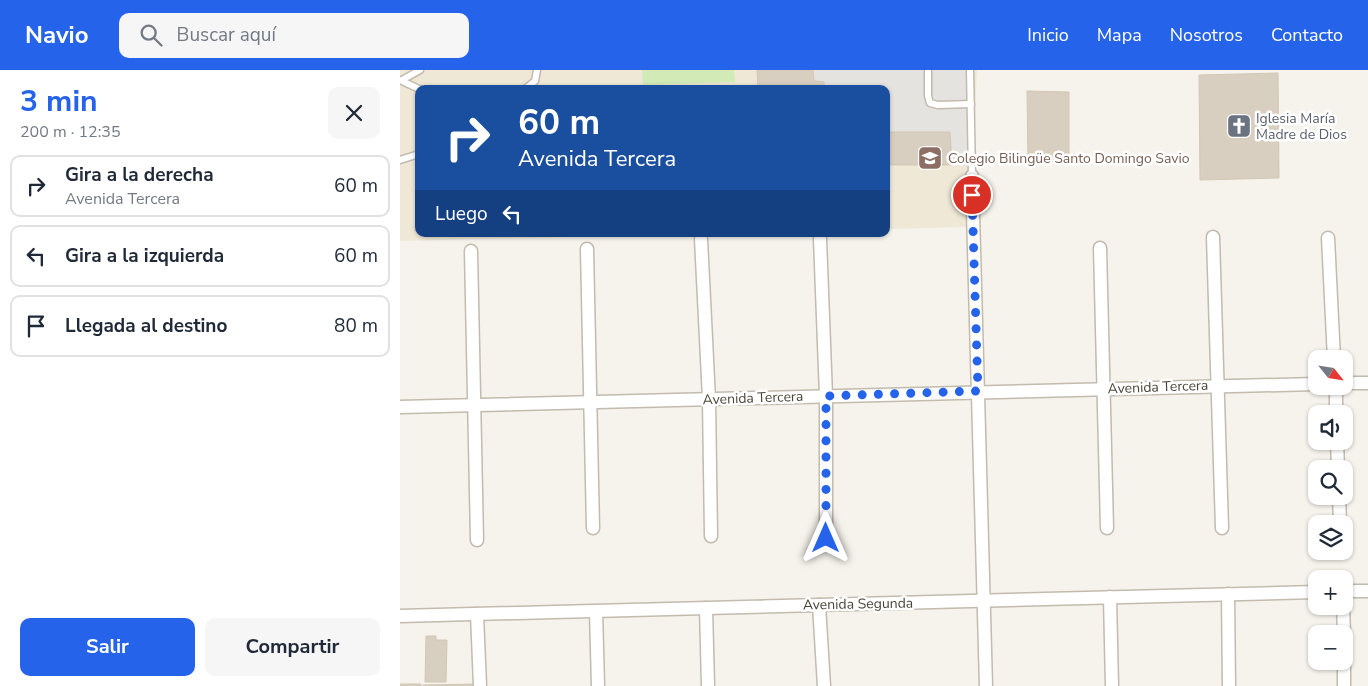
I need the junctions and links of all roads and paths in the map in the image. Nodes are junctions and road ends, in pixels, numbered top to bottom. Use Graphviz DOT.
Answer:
graph roads {
  1 [pos="420,70"];
  2 [pos="537,70"];
  3 [pos="928,70"];
  4 [pos="970,70"];
  5 [pos="401,80"];
  6 [pos="530,85"];
  7 [pos="415,87"];
  8 [pos="970,104"];
  9 [pos="415,155"];
  10 [pos="400,160"];
  11 [pos="972,176"];
  12 [pos="1213,237"];
  13 [pos="1328,238"];
  14 [pos="702,239"];
  15 [pos="820,239"];
  16 [pos="1100,248"];
  17 [pos="587,249"];
  18 [pos="471,251"];
  19 [pos="1334,350"];
  20 [pos="1353,383"];
  21 [pos="1368,383"];
  22 [pos="1308,384"];
  23 [pos="1217,385"];
  24 [pos="1103,389"];
  25 [pos="978,391"];
  26 [pos="826,396"];
  27 [pos="709,399"];
  28 [pos="590,403"];
  29 [pos="474,405"];
  30 [pos="400,407"];
  31 [pos="593,528"];
  32 [pos="1107,528"];
  33 [pos="1222,528"];
  34 [pos="711,536"];
  35 [pos="826,538"];
  36 [pos="476,540"];
  37 [pos="1368,590"];
  38 [pos="1353,591"];
  39 [pos="1308,592"];
  40 [pos="1228,594"];
  41 [pos="1110,597"];
  42 [pos="983,601"];
  43 [pos="819,605"];
  44 [pos="706,608"];
  45 [pos="596,611"];
  46 [pos="476,614"];
  47 [pos="400,616"];
  48 [pos="1344,670"];
  49 [pos="480,686"];
  50 [pos="598,686"];
  51 [pos="708,686"];
  52 [pos="824,686"];
  53 [pos="986,686"];
  54 [pos="1112,686"];
  55 [pos="1229,686"];
  56 [pos="1344,686"];
  1 -- 5 [label="lane"];
  2 -- 6 [label="lane"];
  3 -- 8 [label="lane"];
  4 -- 8 [label="lane"];
  5 -- 7 [label="lane"];
  8 -- 11 [label="lane"];
  9 -- 10 [label="lane"];
  11 -- 25 [label="street"];
  12 -- 23 [label="street"];
  13 -- 19 [label="street"];
  14 -- 27 [label="street"];
  15 -- 26 [label="street"];
  16 -- 24 [label="street"];
  17 -- 28 [label="street"];
  18 -- 29 [label="street"];
  20 -- 21 [label="street"];
  22 -- 23 [label="street, Avenida Tercera"];
  23 -- 24 [label="street, Avenida Tercera"];
  23 -- 33 [label="street"];
  24 -- 25 [label="street, Avenida Tercera"];
  24 -- 32 [label="street"];
  25 -- 26 [label="street, Avenida Tercera"];
  25 -- 42 [label="street"];
  26 -- 27 [label="street, Avenida Tercera"];
  26 -- 35 [label="street"];
  27 -- 28 [label="street, Avenida Tercera"];
  27 -- 34 [label="street"];
  28 -- 29 [label="street, Avenida Tercera"];
  28 -- 31 [label="street"];
  29 -- 30 [label="street, Avenida Tercera"];
  29 -- 36 [label="street"];
  37 -- 38 [label="street"];
  39 -- 40 [label="street, Avenida Segunda"];
  40 -- 41 [label="street, Avenida Segunda"];
  40 -- 55 [label="street"];
  41 -- 42 [label="street, Avenida Segunda"];
  41 -- 54 [label="street"];
  42 -- 43 [label="street, Avenida Segunda"];
  42 -- 53 [label="street"];
  43 -- 44 [label="street, Avenida Segunda"];
  43 -- 52 [label="street"];
  44 -- 45 [label="street, Avenida Segunda"];
  44 -- 51 [label="street"];
  45 -- 46 [label="street, Avenida Segunda"];
  45 -- 50 [label="street"];
  46 -- 47 [label="street, Avenida Segunda"];
  46 -- 49 [label="street"];
  48 -- 56 [label="street"];
}
